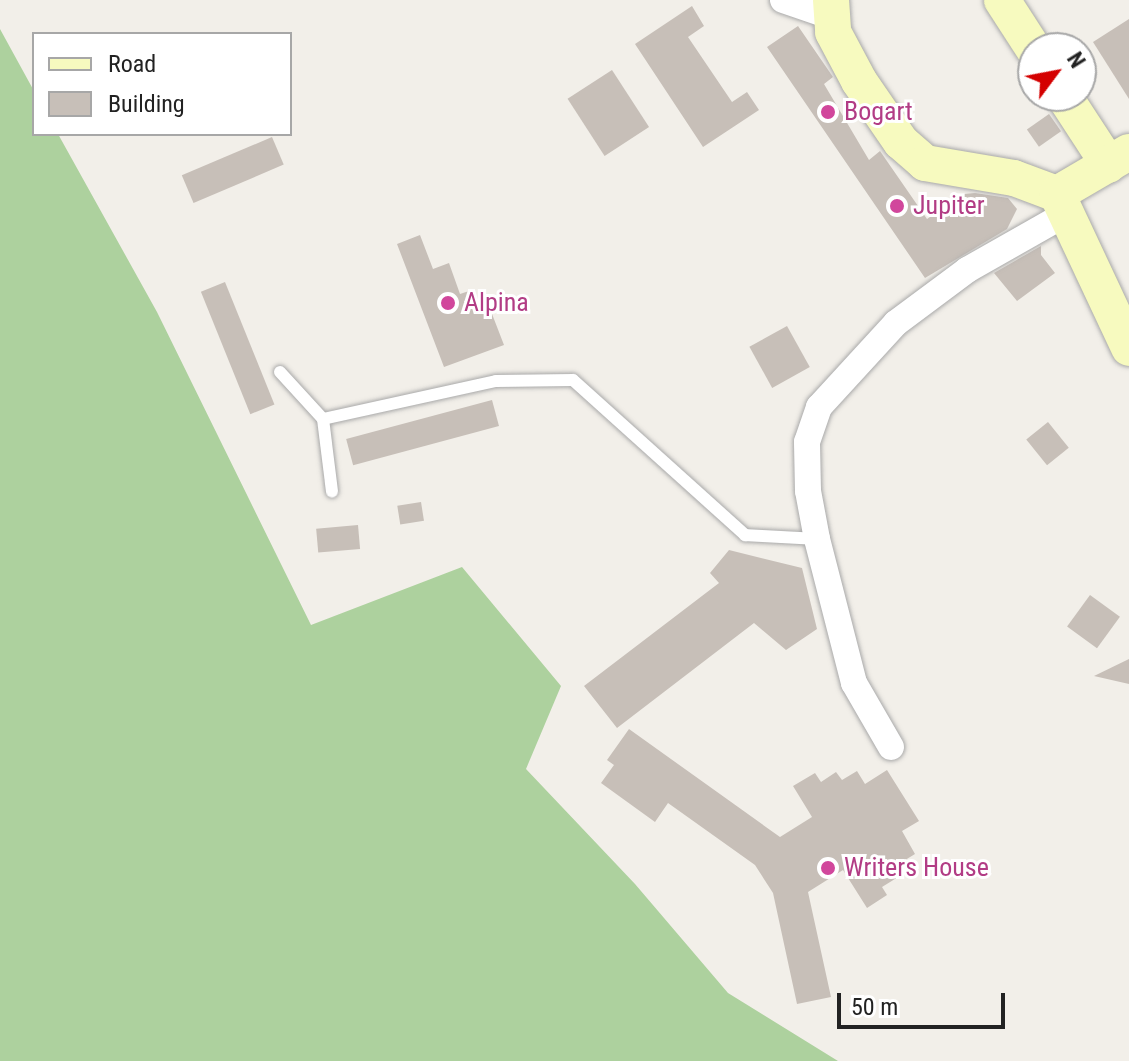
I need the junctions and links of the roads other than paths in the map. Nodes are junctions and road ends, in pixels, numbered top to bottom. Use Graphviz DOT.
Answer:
graph roads {
  1 [pos="783,0"];
  2 [pos="1002,0"];
  3 [pos="831,8"];
  4 [pos="1023,32"];
  5 [pos="1078,112"];
  6 [pos="1119,159"];
  7 [pos="1060,204"];
  8 [pos="1129,348"];
  9 [pos="280,372"];
  10 [pos="323,419"];
  11 [pos="332,491"];
  12 [pos="817,539"];
  13 [pos="891,747"];
  1 -- 3 [label="street"];
  2 -- 4 [label="main road"];
  3 -- 7 [label="main road"];
  5 -- 6 [label="main road"];
  6 -- 7 [label="main road"];
  7 -- 8 [label="main road"];
  7 -- 12 [label="street"];
  9 -- 10 [label="lane"];
  10 -- 11 [label="lane"];
  10 -- 12 [label="lane"];
  12 -- 13 [label="street"];
}
